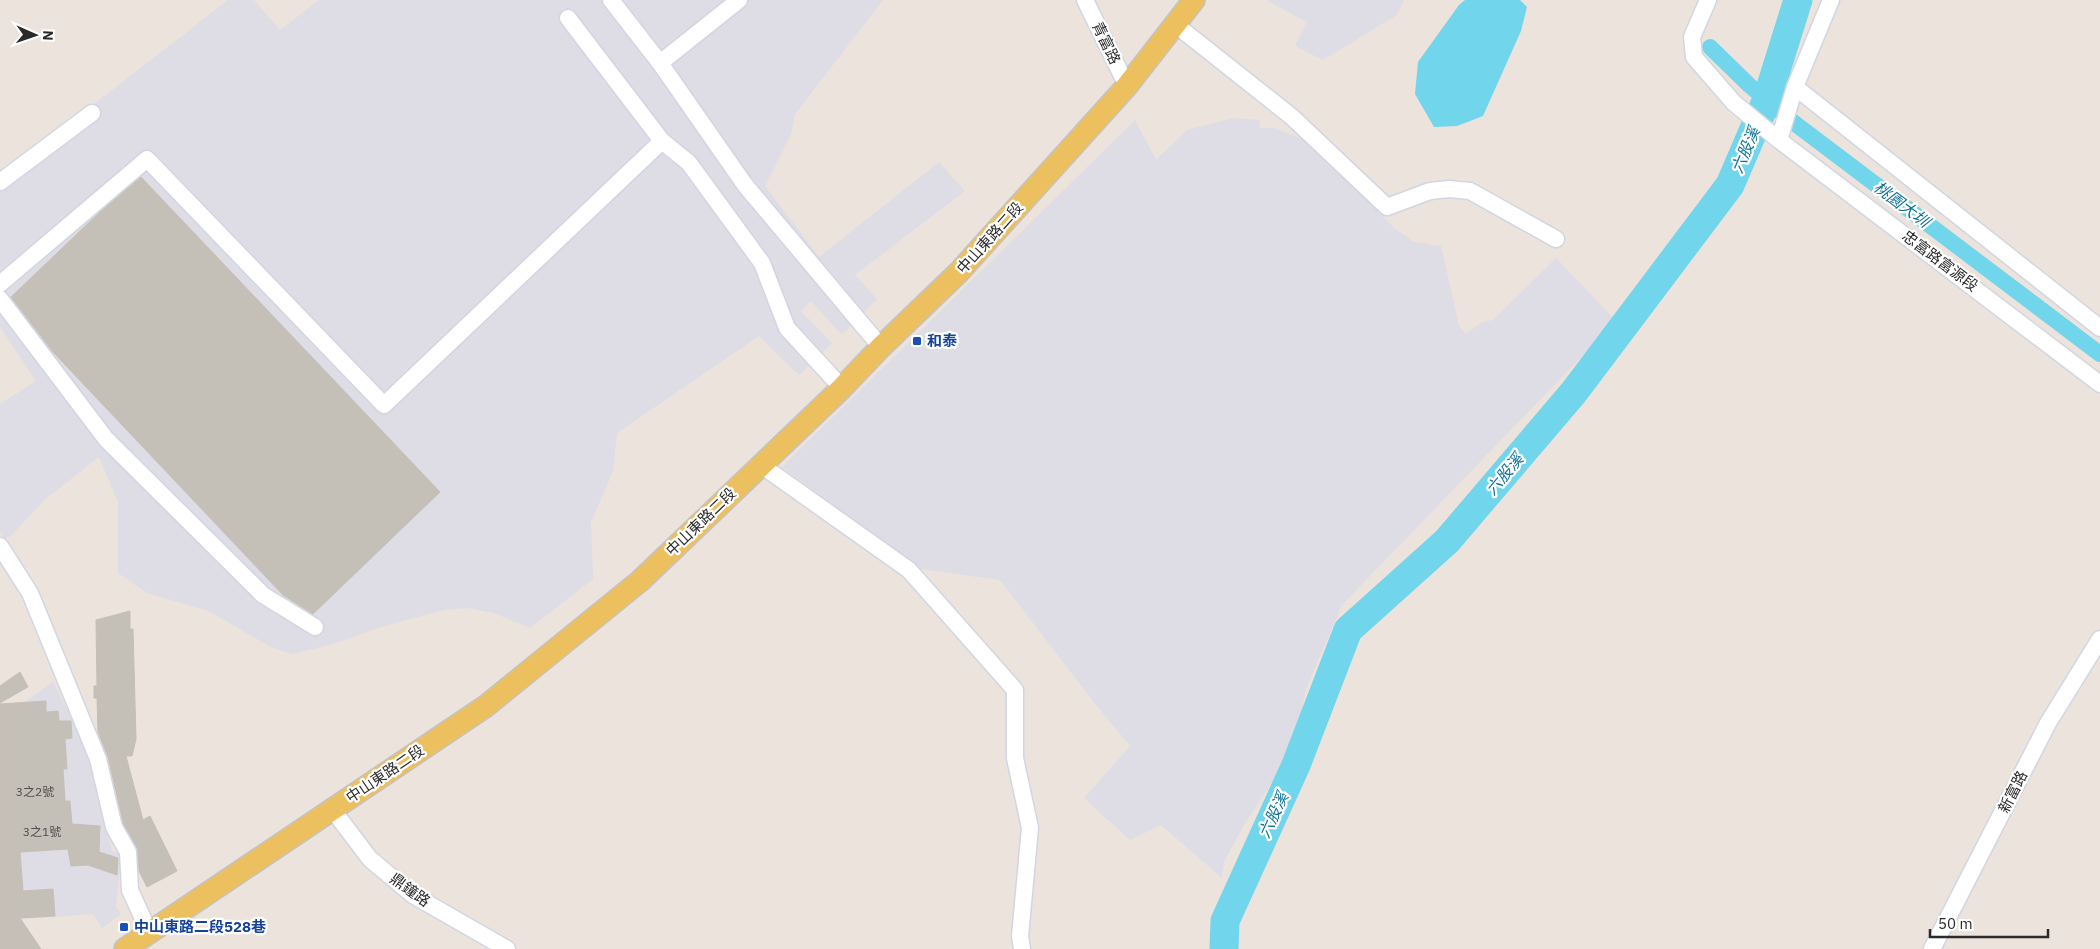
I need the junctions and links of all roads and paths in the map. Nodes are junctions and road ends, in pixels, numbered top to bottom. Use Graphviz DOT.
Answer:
graph roads {
  1 [pos="611,0"];
  2 [pos="740,0"];
  3 [pos="1085,0"];
  4 [pos="1194,0"];
  5 [pos="1708,0"];
  6 [pos="1831,0"];
  7 [pos="568,18"];
  8 [pos="1176,24"];
  9 [pos="660,63"];
  10 [pos="1127,86"];
  11 [pos="1795,87"];
  12 [pos="92,113"];
  13 [pos="1779,140"];
  14 [pos="662,141"];
  15 [pos="0,182"];
  16 [pos="1556,239"];
  17 [pos="0,284"];
  18 [pos="0,299"];
  19 [pos="2100,328"];
  20 [pos="881,347"];
  21 [pos="2100,384"];
  22 [pos="842,388"];
  23 [pos="761,465"];
  24 [pos="0,546"];
  25 [pos="315,627"];
  26 [pos="2100,639"];
  27 [pos="332,809"];
  28 [pos="149,932"];
  29 [pos="125,949"];
  30 [pos="507,949"];
  31 [pos="1022,949"];
  32 [pos="1932,949"];
  1 -- 9 [label="street"];
  2 -- 9 [label="street"];
  3 -- 10 [label="street, 青富路"];
  4 -- 8 [label="main road, 中山東路二段"];
  5 -- 13 [label="street, 忠富路富源段"];
  6 -- 11 [label="street"];
  7 -- 14 [label="street"];
  8 -- 10 [label="main road, 中山東路二段"];
  8 -- 16 [label="street"];
  9 -- 20 [label="street"];
  10 -- 20 [label="main road, 中山東路二段"];
  11 -- 13 [label="street"];
  11 -- 19 [label="street"];
  12 -- 15 [label="street"];
  13 -- 21 [label="street, 忠富路富源段"];
  14 -- 17 [label="street"];
  14 -- 22 [label="street"];
  18 -- 25 [label="street"];
  20 -- 22 [label="main road, 中山東路二段"];
  22 -- 23 [label="main road, 中山東路二段"];
  23 -- 27 [label="main road, 中山東路二段"];
  23 -- 31 [label="street"];
  24 -- 28 [label="street"];
  26 -- 32 [label="street, 新富路"];
  27 -- 28 [label="main road, 中山東路二段"];
  27 -- 30 [label="street, 鼎鐘路"];
  28 -- 29 [label="main road, 中山東路二段"];
}
